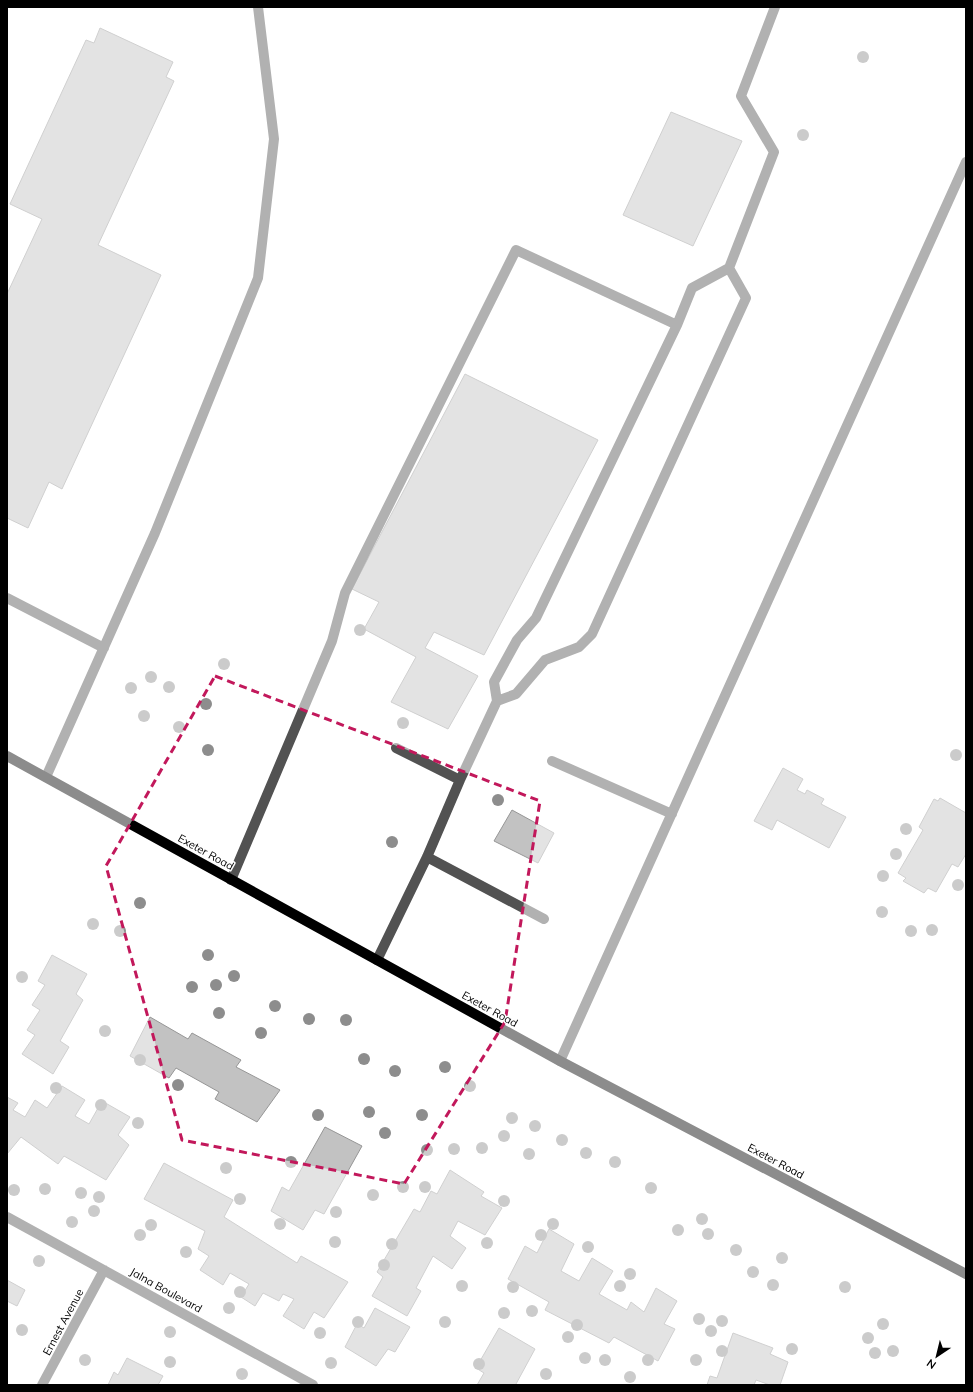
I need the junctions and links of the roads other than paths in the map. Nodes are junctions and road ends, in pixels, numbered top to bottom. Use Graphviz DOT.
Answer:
graph roads {
  1 [pos="258,7"];
  2 [pos="775,7"];
  3 [pos="966,162"];
  4 [pos="730,268"];
  5 [pos="677,325"];
  6 [pos="7,598"];
  7 [pos="104,648"];
  8 [pos="497,701"];
  9 [pos="396,748"];
  10 [pos="7,756"];
  11 [pos="552,761"];
  12 [pos="46,777"];
  13 [pos="460,780"];
  14 [pos="672,814"];
  15 [pos="426,857"];
  16 [pos="231,880"];
  17 [pos="544,919"];
  18 [pos="377,960"];
  19 [pos="560,1061"];
  20 [pos="7,1217"];
  21 [pos="104,1270"];
  22 [pos="966,1274"];
  23 [pos="42,1385"];
  24 [pos="313,1385"];
  1 -- 7 [label="street"];
  2 -- 4 [label="street"];
  3 -- 14 [label="street"];
  4 -- 5 [label="street"];
  4 -- 8 [label="street"];
  5 -- 8 [label="street"];
  5 -- 16 [label="street"];
  6 -- 7 [label="street"];
  7 -- 12 [label="street"];
  8 -- 13 [label="street"];
  9 -- 13 [label="street"];
  10 -- 12 [label="main road, Exeter Road"];
  11 -- 14 [label="street"];
  12 -- 16 [label="main road, Exeter Road"];
  13 -- 15 [label="street"];
  14 -- 19 [label="street"];
  15 -- 17 [label="street"];
  15 -- 18 [label="street"];
  16 -- 18 [label="main road, Exeter Road"];
  18 -- 19 [label="main road, Exeter Road"];
  19 -- 22 [label="main road, Exeter Road"];
  20 -- 21 [label="street, Jalna Boulevard"];
  21 -- 23 [label="street, Ernest Avenue"];
  21 -- 24 [label="street, Jalna Boulevard"];
}
